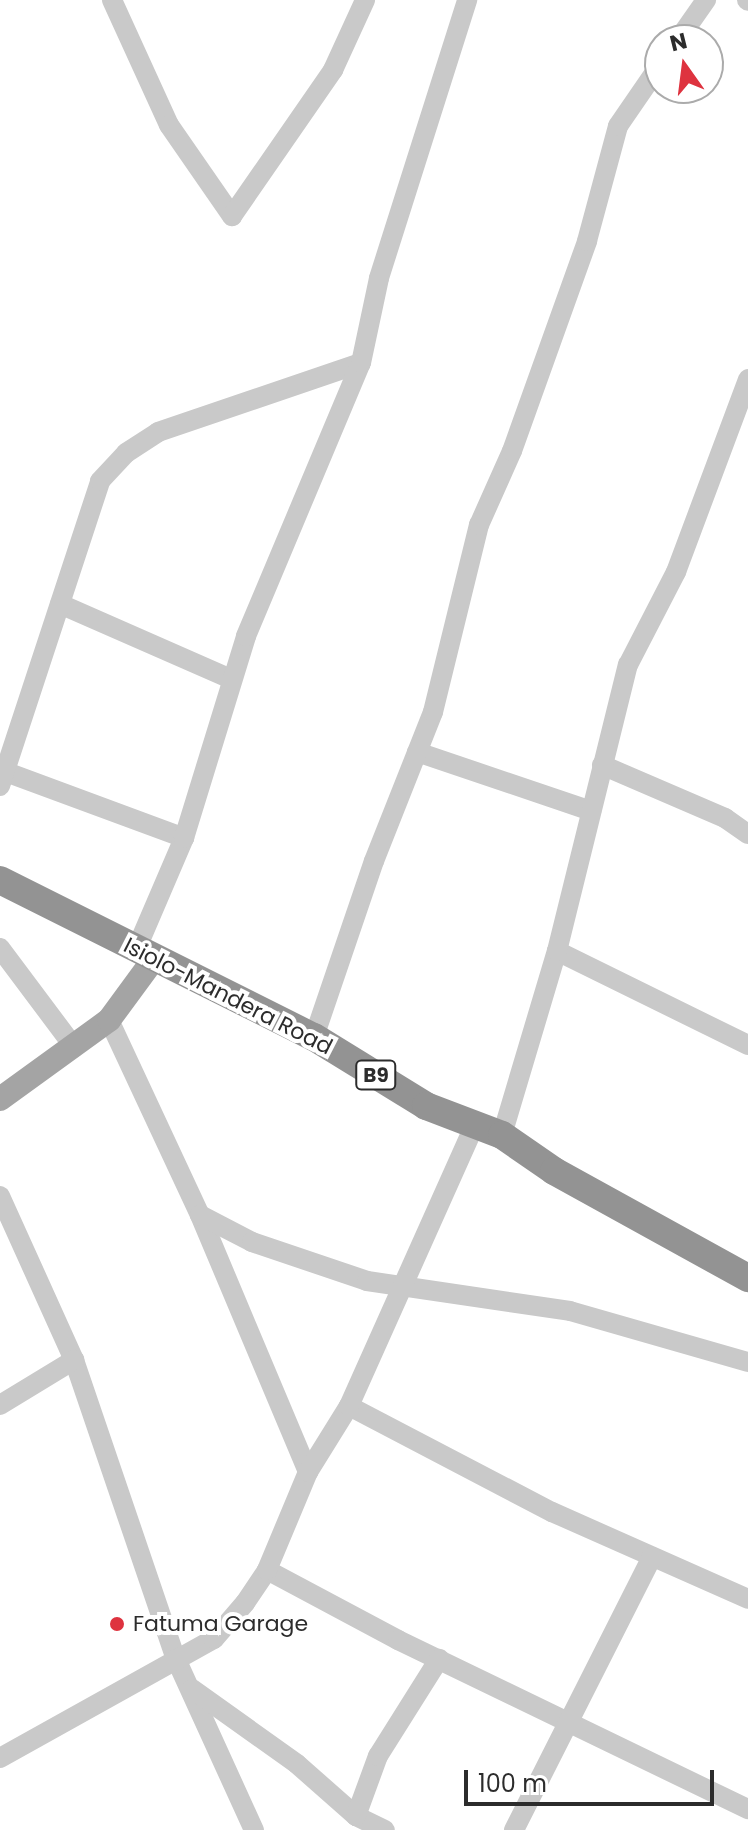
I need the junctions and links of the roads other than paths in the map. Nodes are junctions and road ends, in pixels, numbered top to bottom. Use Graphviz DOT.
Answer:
graph roads {
  1 [pos="112,0"];
  2 [pos="365,0"];
  3 [pos="467,0"];
  4 [pos="706,0"];
  5 [pos="689,24"];
  6 [pos="644,88"];
  7 [pos="361,363"];
  8 [pos="747,385"];
  9 [pos="60,604"];
  10 [pos="231,679"];
  11 [pos="417,752"];
  12 [pos="602,765"];
  13 [pos="3,779"];
  14 [pos="591,811"];
  15 [pos="748,834"];
  16 [pos="184,838"];
  17 [pos="0,880"];
  18 [pos="0,948"];
  19 [pos="557,951"];
  20 [pos="144,955"];
  21 [pos="109,1020"];
  22 [pos="314,1037"];
  23 [pos="748,1045"];
  24 [pos="74,1047"];
  25 [pos="0,1099"];
  26 [pos="475,1124"];
  27 [pos="502,1135"];
  28 [pos="0,1196"];
  29 [pos="200,1215"];
  30 [pos="748,1278"];
  31 [pos="403,1285"];
  32 [pos="74,1360"];
  33 [pos="748,1362"];
  34 [pos="0,1405"];
  35 [pos="349,1406"];
  36 [pos="308,1472"];
  37 [pos="652,1557"];
  38 [pos="267,1570"];
  39 [pos="748,1599"];
  40 [pos="176,1659"];
  41 [pos="439,1659"];
  42 [pos="188,1686"];
  43 [pos="570,1724"];
  44 [pos="0,1758"];
  45 [pos="748,1809"];
  46 [pos="356,1816"];
  47 [pos="254,1830"];
  48 [pos="385,1830"];
  49 [pos="514,1830"];
  1 -- 2 [label="street"];
  3 -- 7 [label="street"];
  4 -- 5 [label="street"];
  6 -- 11 [label="street"];
  7 -- 9 [label="street"];
  7 -- 10 [label="street"];
  8 -- 12 [label="street"];
  9 -- 10 [label="street"];
  9 -- 13 [label="street"];
  10 -- 16 [label="street"];
  11 -- 14 [label="street"];
  11 -- 22 [label="street"];
  12 -- 14 [label="street"];
  12 -- 15 [label="street"];
  13 -- 16 [label="street"];
  14 -- 19 [label="street"];
  16 -- 20 [label="street"];
  17 -- 20 [label="highway, Isiolo-Mandera Road / B9"];
  18 -- 24 [label="street"];
  19 -- 23 [label="street"];
  19 -- 27 [label="street"];
  20 -- 21 [label="main road"];
  20 -- 22 [label="highway, Isiolo-Mandera Road / B9"];
  21 -- 24 [label="main road"];
  21 -- 29 [label="street"];
  22 -- 26 [label="highway, Isiolo-Mandera Road / B9"];
  24 -- 25 [label="main road"];
  26 -- 27 [label="highway, Isiolo-Mandera Road / B9"];
  26 -- 31 [label="street"];
  27 -- 30 [label="highway, Isiolo-Mandera Road / B9"];
  28 -- 32 [label="street"];
  29 -- 31 [label="street"];
  29 -- 36 [label="street"];
  31 -- 33 [label="street"];
  31 -- 35 [label="street"];
  32 -- 34 [label="street"];
  32 -- 40 [label="street"];
  35 -- 36 [label="street"];
  35 -- 37 [label="street"];
  36 -- 38 [label="street"];
  37 -- 39 [label="street"];
  37 -- 43 [label="street"];
  38 -- 40 [label="street"];
  38 -- 41 [label="street"];
  40 -- 42 [label="street"];
  40 -- 44 [label="street"];
  41 -- 43 [label="street"];
  41 -- 46 [label="street"];
  42 -- 46 [label="street"];
  42 -- 47 [label="street"];
  43 -- 45 [label="street"];
  43 -- 49 [label="street"];
  46 -- 48 [label="street"];
}
